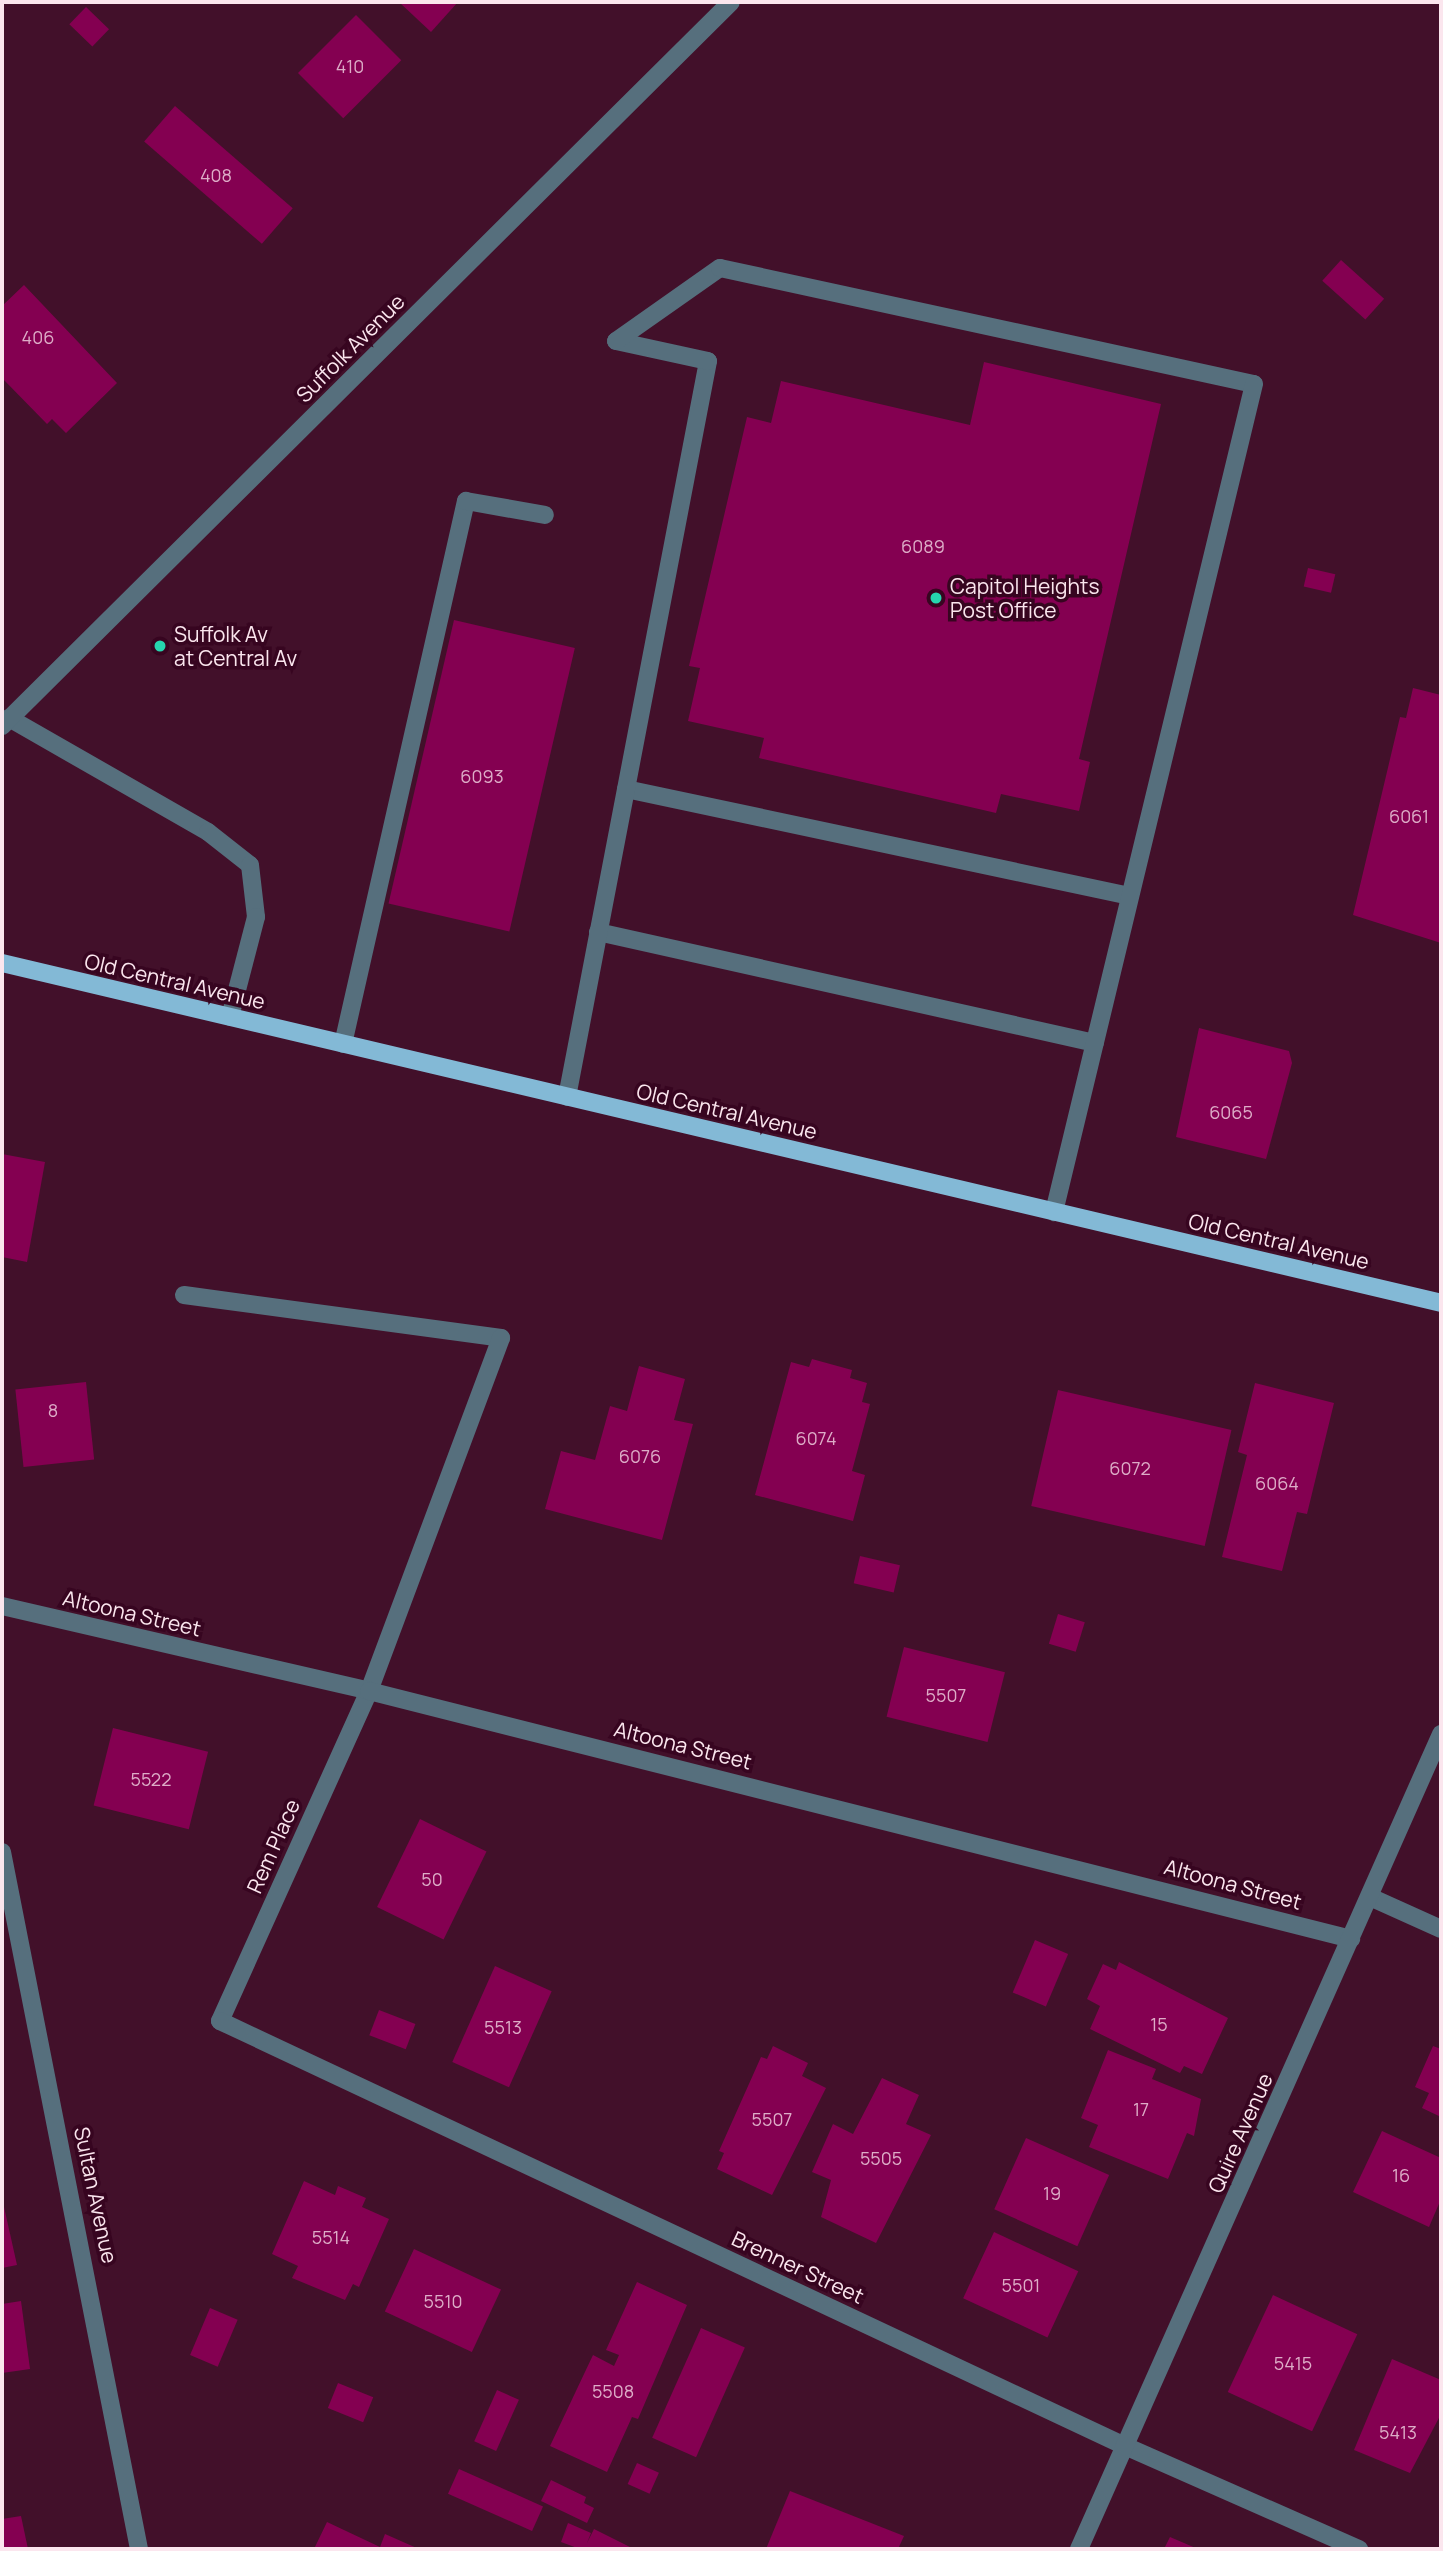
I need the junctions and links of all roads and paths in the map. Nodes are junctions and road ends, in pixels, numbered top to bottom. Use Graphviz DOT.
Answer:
graph roads {
  1 [pos="731,2"];
  2 [pos="545,515"];
  3 [pos="6,722"];
  4 [pos="626,789"];
  5 [pos="1130,896"];
  6 [pos="598,932"];
  7 [pos="2,963"];
  8 [pos="230,1017"];
  9 [pos="1095,1042"];
  10 [pos="343,1044"];
  11 [pos="567,1097"];
  12 [pos="1054,1212"];
  13 [pos="184,1295"];
  14 [pos="1441,1303"];
  15 [pos="2,1606"];
  16 [pos="369,1690"];
  17 [pos="1441,1734"];
  18 [pos="2,1852"];
  19 [pos="1370,1897"];
  20 [pos="1441,1929"];
  21 [pos="1351,1939"];
  22 [pos="220,2021"];
  23 [pos="1125,2446"];
  24 [pos="139,2549"];
  25 [pos="1079,2549"];
  26 [pos="1359,2549"];
  1 -- 3 [label="street, Suffolk Avenue"];
  2 -- 10 [label="street"];
  3 -- 8 [label="street"];
  4 -- 5 [label="street"];
  4 -- 5 [label="street"];
  4 -- 6 [label="street"];
  5 -- 9 [label="street"];
  6 -- 9 [label="street"];
  6 -- 11 [label="street"];
  7 -- 8 [label="main road, Old Central Avenue"];
  8 -- 10 [label="main road, Old Central Avenue"];
  9 -- 12 [label="street"];
  10 -- 11 [label="main road, Old Central Avenue"];
  11 -- 12 [label="main road, Old Central Avenue"];
  12 -- 14 [label="main road, Old Central Avenue"];
  13 -- 16 [label="street, Rem Place"];
  15 -- 16 [label="street, Altoona Street"];
  16 -- 21 [label="street, Altoona Street"];
  16 -- 22 [label="street, Rem Place"];
  17 -- 19 [label="street, Quire Avenue"];
  18 -- 24 [label="street, Sultan Avenue"];
  19 -- 20 [label="street"];
  19 -- 21 [label="street, Quire Avenue"];
  21 -- 23 [label="street, Quire Avenue"];
  22 -- 23 [label="street, Brenner Street"];
  23 -- 25 [label="street, Quire Avenue"];
  23 -- 26 [label="street, Brenner Street"];
}
